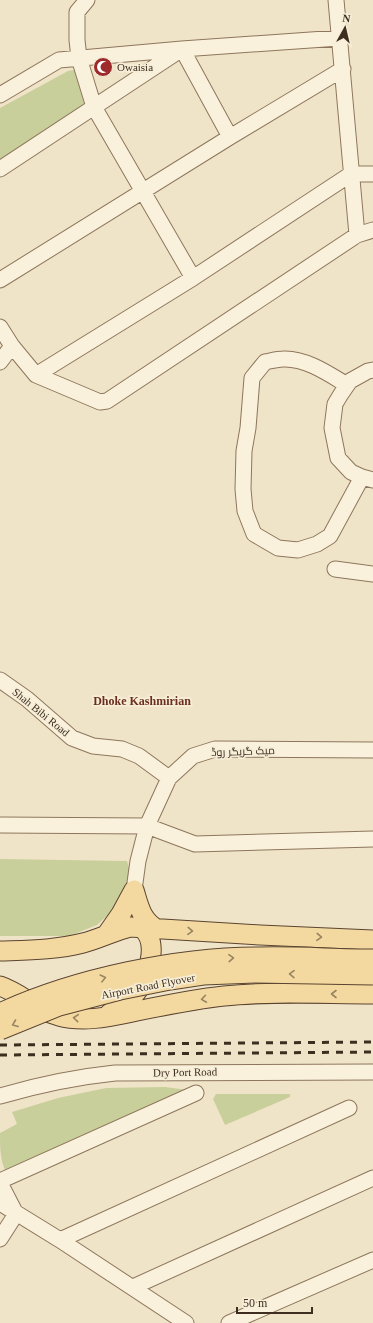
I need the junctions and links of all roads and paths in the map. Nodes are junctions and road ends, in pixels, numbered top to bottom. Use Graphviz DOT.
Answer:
graph roads {
  1 [pos="87,0"];
  2 [pos="336,0"];
  3 [pos="75,6"];
  4 [pos="339,38"];
  5 [pos="182,49"];
  6 [pos="79,58"];
  7 [pos="343,69"];
  8 [pos="0,95"];
  9 [pos="94,107"];
  10 [pos="230,137"];
  11 [pos="0,169"];
  12 [pos="351,174"];
  13 [pos="373,174"];
  14 [pos="143,192"];
  15 [pos="373,230"];
  16 [pos="357,235"];
  17 [pos="193,278"];
  18 [pos="0,280"];
  19 [pos="0,327"];
  20 [pos="12,346"];
  21 [pos="0,362"];
  22 [pos="373,370"];
  23 [pos="36,375"];
  24 [pos="347,385"];
  25 [pos="368,478"];
  26 [pos="335,569"];
  27 [pos="373,574"];
  28 [pos="0,680"];
  29 [pos="373,750"];
  30 [pos="169,778"];
  31 [pos="0,825"];
  32 [pos="147,826"];
  33 [pos="373,840"];
  34 [pos="134,890"];
  35 [pos="149,929"];
  36 [pos="107,934"];
  37 [pos="373,940"];
  38 [pos="0,942"];
  39 [pos="48,949"];
  40 [pos="0,951"];
  41 [pos="373,959"];
  42 [pos="373,975"];
  43 [pos="0,986"];
  44 [pos="373,994"];
  45 [pos="0,1013"];
  46 [pos="103,1018"];
  47 [pos="0,1030"];
  48 [pos="373,1072"];
  49 [pos="196,1093"];
  50 [pos="0,1096"];
  51 [pos="349,1108"];
  52 [pos="373,1178"];
  53 [pos="0,1182"];
  54 [pos="0,1204"];
  55 [pos="16,1214"];
  56 [pos="0,1239"];
  57 [pos="60,1240"];
  58 [pos="373,1260"];
  59 [pos="133,1287"];
  60 [pos="186,1323"];
  61 [pos="229,1323"];
  1 -- 3 [label="street"];
  2 -- 4 [label="street"];
  3 -- 6 [label="street"];
  4 -- 5 [label="street"];
  4 -- 7 [label="street"];
  5 -- 6 [label="street"];
  5 -- 9 [label="street"];
  5 -- 10 [label="street"];
  6 -- 8 [label="street"];
  6 -- 9 [label="street"];
  7 -- 10 [label="street"];
  7 -- 12 [label="street"];
  9 -- 11 [label="street"];
  9 -- 14 [label="street"];
  10 -- 14 [label="street"];
  12 -- 13 [label="street"];
  12 -- 16 [label="street"];
  12 -- 17 [label="street"];
  14 -- 17 [label="street"];
  14 -- 18 [label="street"];
  15 -- 16 [label="street"];
  16 -- 23 [label="street"];
  17 -- 23 [label="street"];
  19 -- 20 [label="street"];
  20 -- 21 [label="street"];
  20 -- 23 [label="street"];
  22 -- 24 [label="street"];
  24 -- 25 [label="street"];
  24 -- 25 [label="street"];
  26 -- 27 [label="street"];
  28 -- 30 [label="street, Shah Bibi Road"];
  29 -- 30 [label="street, میک گریگر روڈ"];
  30 -- 32 [label="street, میک گریگر روڈ"];
  31 -- 32 [label="street"];
  32 -- 33 [label="street"];
  32 -- 34 [label="street, میک گریگر روڈ"];
  34 -- 35 [label="main road, میک گریگر روڈ"];
  34 -- 36 [label="main road, میک گریگر روڈ"];
  35 -- 36 [label="main road"];
  35 -- 37 [label="main road, one-way"];
  35 -- 46 [label="main road, میک گریگر روڈ"];
  36 -- 39 [label="main road"];
  38 -- 39 [label="street"];
  39 -- 40 [label="main road"];
  45 -- 41 [label="main road, Airport Road Flyover, one-way, bridge"];
  42 -- 47 [label="main road, Airport Road Flyover, one-way, bridge"];
  46 -- 43 [label="main road, one-way"];
  44 -- 46 [label="main road, one-way"];
  48 -- 50 [label="street, Dry Port Road"];
  49 -- 53 [label="street"];
  51 -- 57 [label="street"];
  52 -- 59 [label="street"];
  53 -- 55 [label="street"];
  54 -- 55 [label="street"];
  55 -- 56 [label="street"];
  55 -- 57 [label="street"];
  57 -- 59 [label="street"];
  58 -- 61 [label="street"];
  59 -- 60 [label="street"];
}
